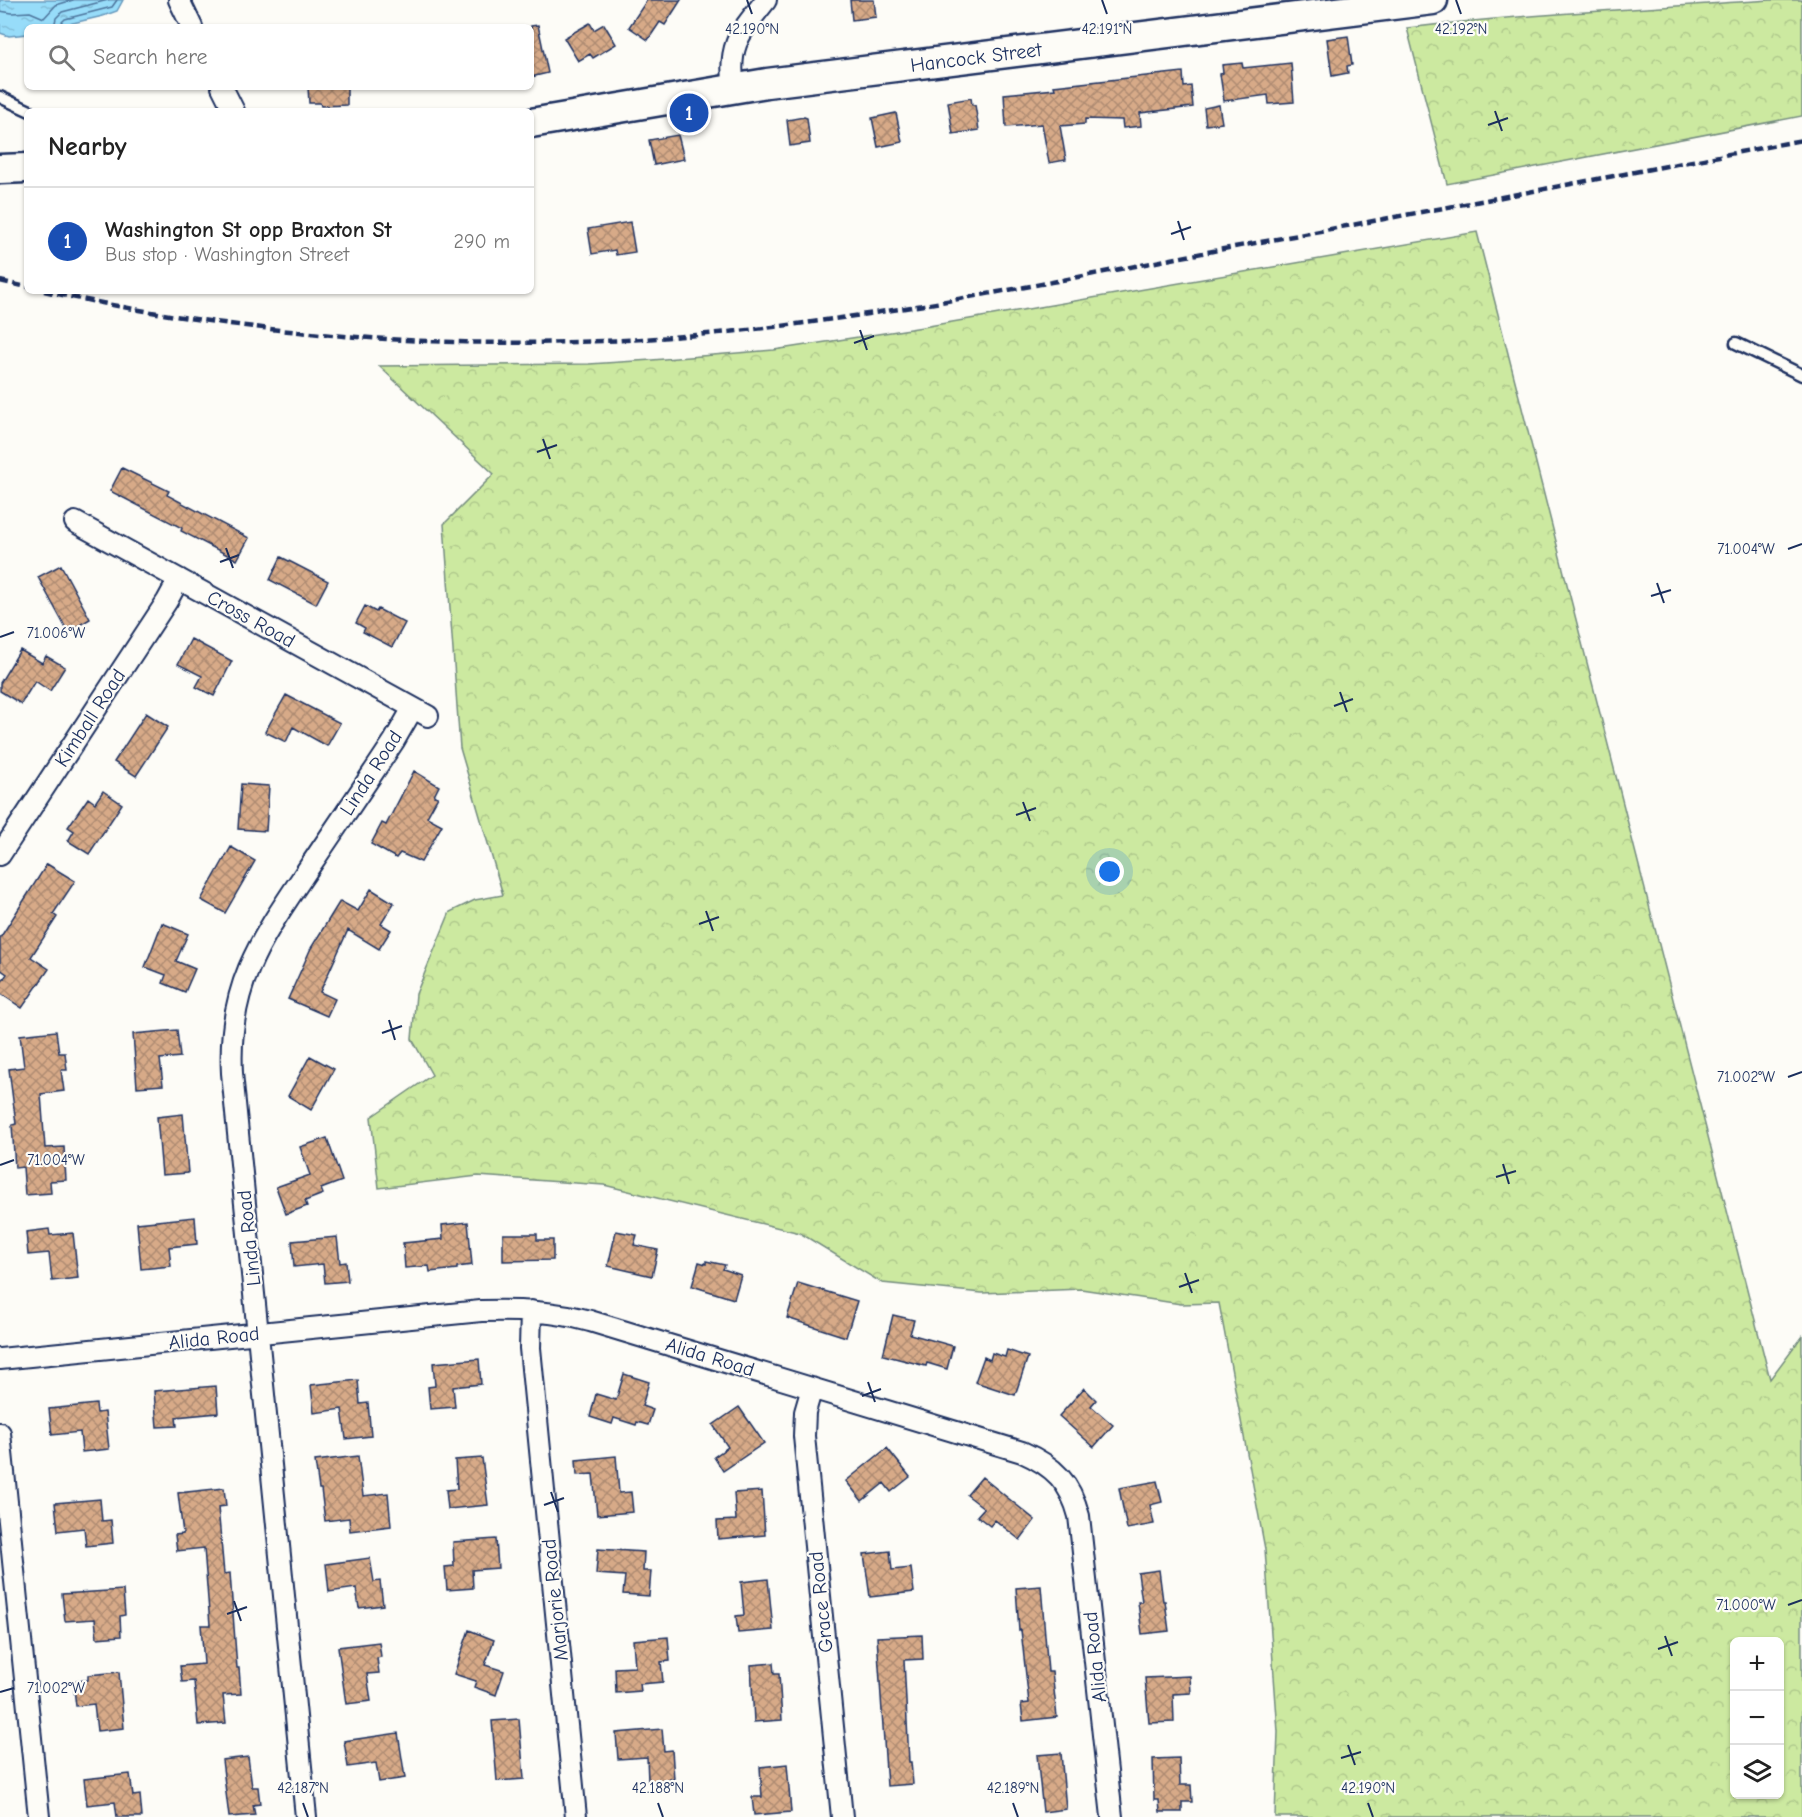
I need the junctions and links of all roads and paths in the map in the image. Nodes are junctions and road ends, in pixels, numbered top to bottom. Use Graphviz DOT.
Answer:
graph roads {
  1 [pos="179,0"];
  2 [pos="766,0"];
  3 [pos="1431,0"];
  4 [pos="191,24"];
  5 [pos="734,88"];
  6 [pos="224,90"];
  7 [pos="0,97"];
  8 [pos="24,108"];
  9 [pos="232,108"];
  10 [pos="534,122"];
  11 [pos="24,168"];
  12 [pos="0,169"];
  13 [pos="1736,343"];
  14 [pos="1802,375"];
  15 [pos="75,522"];
  16 [pos="179,579"];
  17 [pos="420,712"];
  18 [pos="0,855"];
  19 [pos="531,1311"];
  20 [pos="258,1333"];
  21 [pos="0,1359"];
  22 [pos="812,1388"];
  23 [pos="0,1433"];
  24 [pos="39,1817"];
  25 [pos="306,1817"];
  26 [pos="576,1817"];
  27 [pos="842,1817"];
  28 [pos="1112,1817"];
  1 -- 4 [label="street"];
  2 -- 5 [label="street"];
  3 -- 5 [label="main road, Hancock Street"];
  5 -- 10 [label="main road, Hancock Street"];
  6 -- 9 [label="street"];
  7 -- 8 [label="lane"];
  11 -- 12 [label="main road"];
  13 -- 14 [label="lane"];
  15 -- 16 [label="street, Cross Road"];
  16 -- 17 [label="street, Cross Road"];
  16 -- 18 [label="street, Kimball Road"];
  17 -- 20 [label="street, Linda Road"];
  19 -- 20 [label="street, Alida Road"];
  19 -- 22 [label="street, Alida Road"];
  19 -- 26 [label="street, Marjorie Road"];
  20 -- 21 [label="street, Alida Road"];
  20 -- 25 [label="street, Linda Road"];
  22 -- 27 [label="street, Grace Road"];
  22 -- 28 [label="street, Alida Road"];
  23 -- 24 [label="street"];
}
